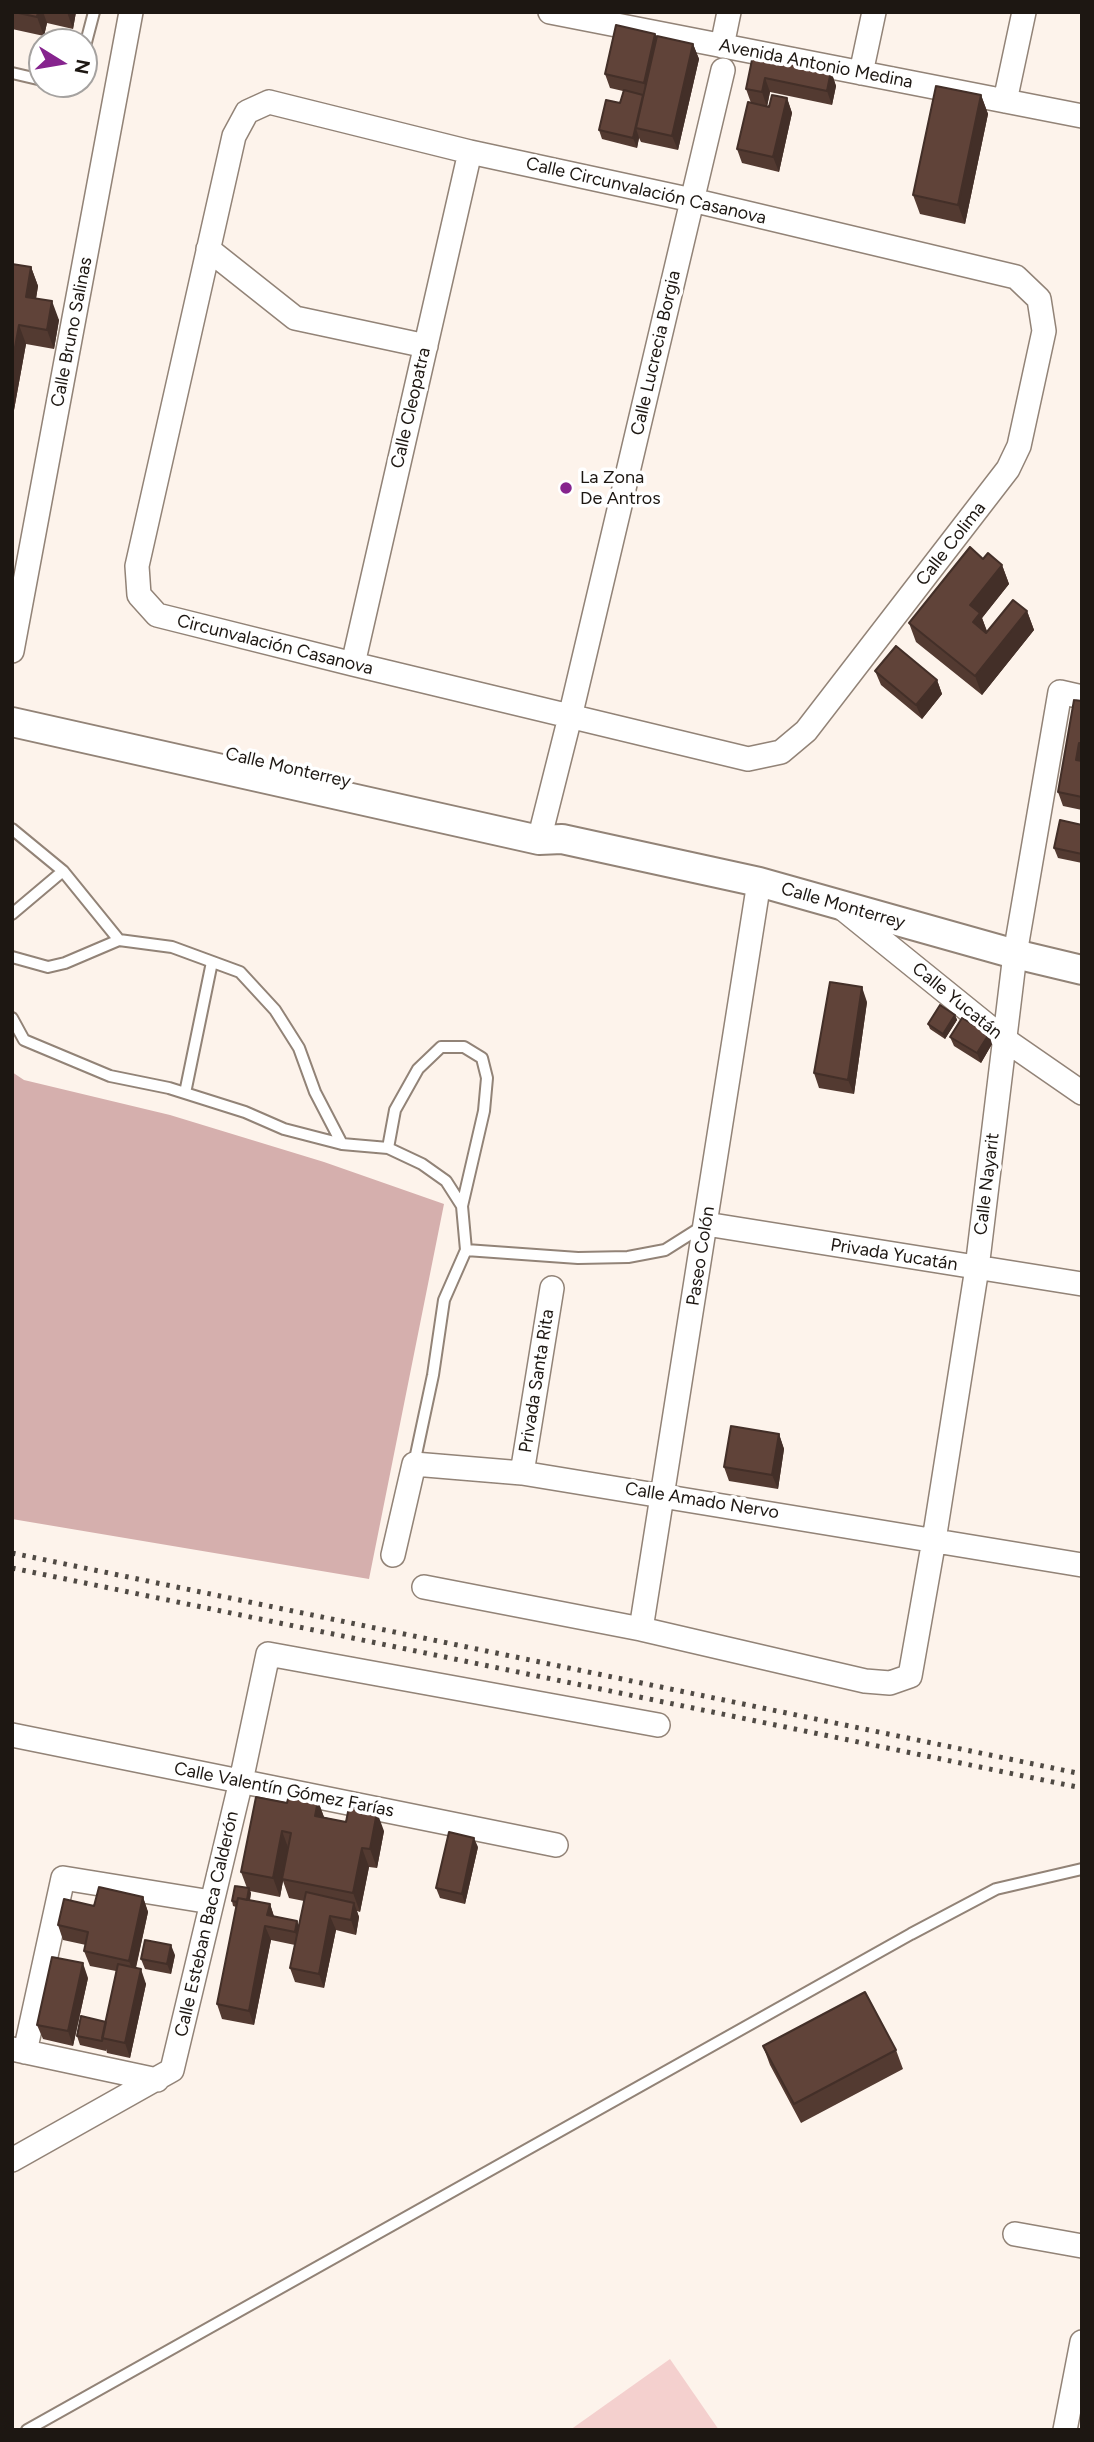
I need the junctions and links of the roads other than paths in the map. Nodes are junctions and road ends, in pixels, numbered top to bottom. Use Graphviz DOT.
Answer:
graph roads {
  1 [pos="131,12"];
  2 [pos="550,12"];
  3 [pos="729,12"];
  4 [pos="874,12"];
  5 [pos="1024,12"];
  6 [pos="576,15"];
  7 [pos="722,46"];
  8 [pos="723,70"];
  9 [pos="861,73"];
  10 [pos="1005,101"];
  11 [pos="247,112"];
  12 [pos="1082,116"];
  13 [pos="470,152"];
  14 [pos="692,200"];
  15 [pos="208,249"];
  16 [pos="1038,299"];
  17 [pos="426,346"];
  18 [pos="12,651"];
  19 [pos="353,664"];
  20 [pos="1071,695"];
  21 [pos="12,704"];
  22 [pos="570,718"];
  23 [pos="12,722"];
  24 [pos="781,752"];
  25 [pos="12,829"];
  26 [pos="548,836"];
  27 [pos="63,871"];
  28 [pos="759,882"];
  29 [pos="837,904"];
  30 [pos="12,914"];
  31 [pos="120,940"];
  32 [pos="1015,954"];
  33 [pos="12,957"];
  34 [pos="212,962"];
  35 [pos="1082,970"];
  36 [pos="12,1018"];
  37 [pos="1004,1039"];
  38 [pos="185,1093"];
  39 [pos="1082,1093"];
  40 [pos="342,1144"];
  41 [pos="388,1148"];
  42 [pos="462,1206"];
  43 [pos="706,1224"];
  44 [pos="466,1250"];
  45 [pos="977,1268"];
  46 [pos="1082,1284"];
  47 [pos="552,1288"];
  48 [pos="414,1464"];
  49 [pos="522,1473"];
  50 [pos="663,1494"];
  51 [pos="934,1540"];
  52 [pos="393,1555"];
  53 [pos="1082,1565"];
  54 [pos="424,1587"];
  55 [pos="641,1629"];
  56 [pos="658,1725"];
  57 [pos="12,1735"];
  58 [pos="241,1781"];
  59 [pos="556,1845"];
  60 [pos="1082,1869"];
  61 [pos="211,1902"];
  62 [pos="19,2051"];
  63 [pos="164,2075"];
  64 [pos="12,2160"];
  65 [pos="1015,2234"];
  66 [pos="1082,2246"];
  67 [pos="1082,2342"];
  68 [pos="27,2430"];
  69 [pos="1065,2430"];
  1 -- 18 [label="street, Calle Bruno Salinas"];
  2 -- 6 [label="street, Avenida Antonio Medina"];
  3 -- 7 [label="street"];
  4 -- 9 [label="street"];
  5 -- 10 [label="street"];
  6 -- 7 [label="street, Avenida Antonio Medina"];
  7 -- 9 [label="street, Avenida Antonio Medina"];
  8 -- 14 [label="street, Calle Lucrecia Borgia"];
  9 -- 10 [label="street, Avenida Antonio Medina"];
  10 -- 12 [label="street, Avenida Antonio Medina"];
  11 -- 13 [label="street, Calle Circunvalación Casanova"];
  11 -- 15 [label="street, Circunvalación Casanova"];
  13 -- 14 [label="street, Calle Circunvalación Casanova"];
  13 -- 17 [label="street, Calle Cleopatra"];
  14 -- 16 [label="street, Calle Circunvalación Casanova"];
  14 -- 22 [label="street, Calle Lucrecia Borgia"];
  15 -- 17 [label="street"];
  15 -- 19 [label="street, Circunvalación Casanova"];
  16 -- 24 [label="street, Calle Colima"];
  17 -- 19 [label="street, Calle Cleopatra"];
  19 -- 22 [label="street, Circunvalación Casanova"];
  20 -- 32 [label="street, Calle Nayarit"];
  21 -- 26 [label="street, Calle Monterrey"];
  22 -- 24 [label="street, Circunvalación Casanova"];
  22 -- 26 [label="street, Calle Lucrecia Borgia"];
  23 -- 26 [label="street, Calle Monterrey"];
  25 -- 27 [label="lane"];
  26 -- 28 [label="street, Calle Monterrey"];
  27 -- 30 [label="lane"];
  27 -- 31 [label="lane"];
  28 -- 29 [label="street, Calle Monterrey"];
  28 -- 43 [label="street, Paseo Colón"];
  29 -- 32 [label="street, Calle Monterrey"];
  29 -- 37 [label="street, Calle Yucatán"];
  31 -- 33 [label="lane"];
  31 -- 34 [label="lane"];
  32 -- 35 [label="street, Calle Monterrey"];
  32 -- 37 [label="street, Calle Nayarit"];
  34 -- 38 [label="lane"];
  34 -- 40 [label="lane"];
  36 -- 38 [label="lane"];
  37 -- 39 [label="street, Calle Yucatán"];
  37 -- 45 [label="street, Calle Nayarit"];
  38 -- 40 [label="lane"];
  40 -- 41 [label="lane"];
  41 -- 42 [label="lane"];
  41 -- 42 [label="lane"];
  42 -- 44 [label="lane"];
  43 -- 44 [label="lane"];
  43 -- 45 [label="street, Privada Yucatán"];
  43 -- 50 [label="street, Paseo Colón"];
  44 -- 48 [label="lane"];
  45 -- 46 [label="street, Privada Yucatán"];
  45 -- 51 [label="street, Calle Nayarit"];
  47 -- 49 [label="street, Privada Santa Rita"];
  48 -- 49 [label="street, Calle Amado Nervo"];
  48 -- 52 [label="street"];
  49 -- 50 [label="street, Calle Amado Nervo"];
  50 -- 51 [label="street, Calle Amado Nervo"];
  50 -- 55 [label="street, Paseo Colón"];
  51 -- 53 [label="street, Calle Amado Nervo"];
  51 -- 55 [label="street, Calle Nayarit"];
  54 -- 55 [label="street"];
  56 -- 58 [label="street, Calle Esteban Baca Calderón"];
  57 -- 58 [label="street, Calle Valentín Gómez Farías"];
  58 -- 59 [label="street, Calle Valentín Gómez Farías"];
  58 -- 61 [label="street, Calle Esteban Baca Calderón"];
  60 -- 68 [label="lane"];
  61 -- 62 [label="street"];
  61 -- 63 [label="street, Calle Esteban Baca Calderón"];
  62 -- 63 [label="street"];
  63 -- 64 [label="street"];
  65 -- 66 [label="street"];
  67 -- 69 [label="street"];
}
